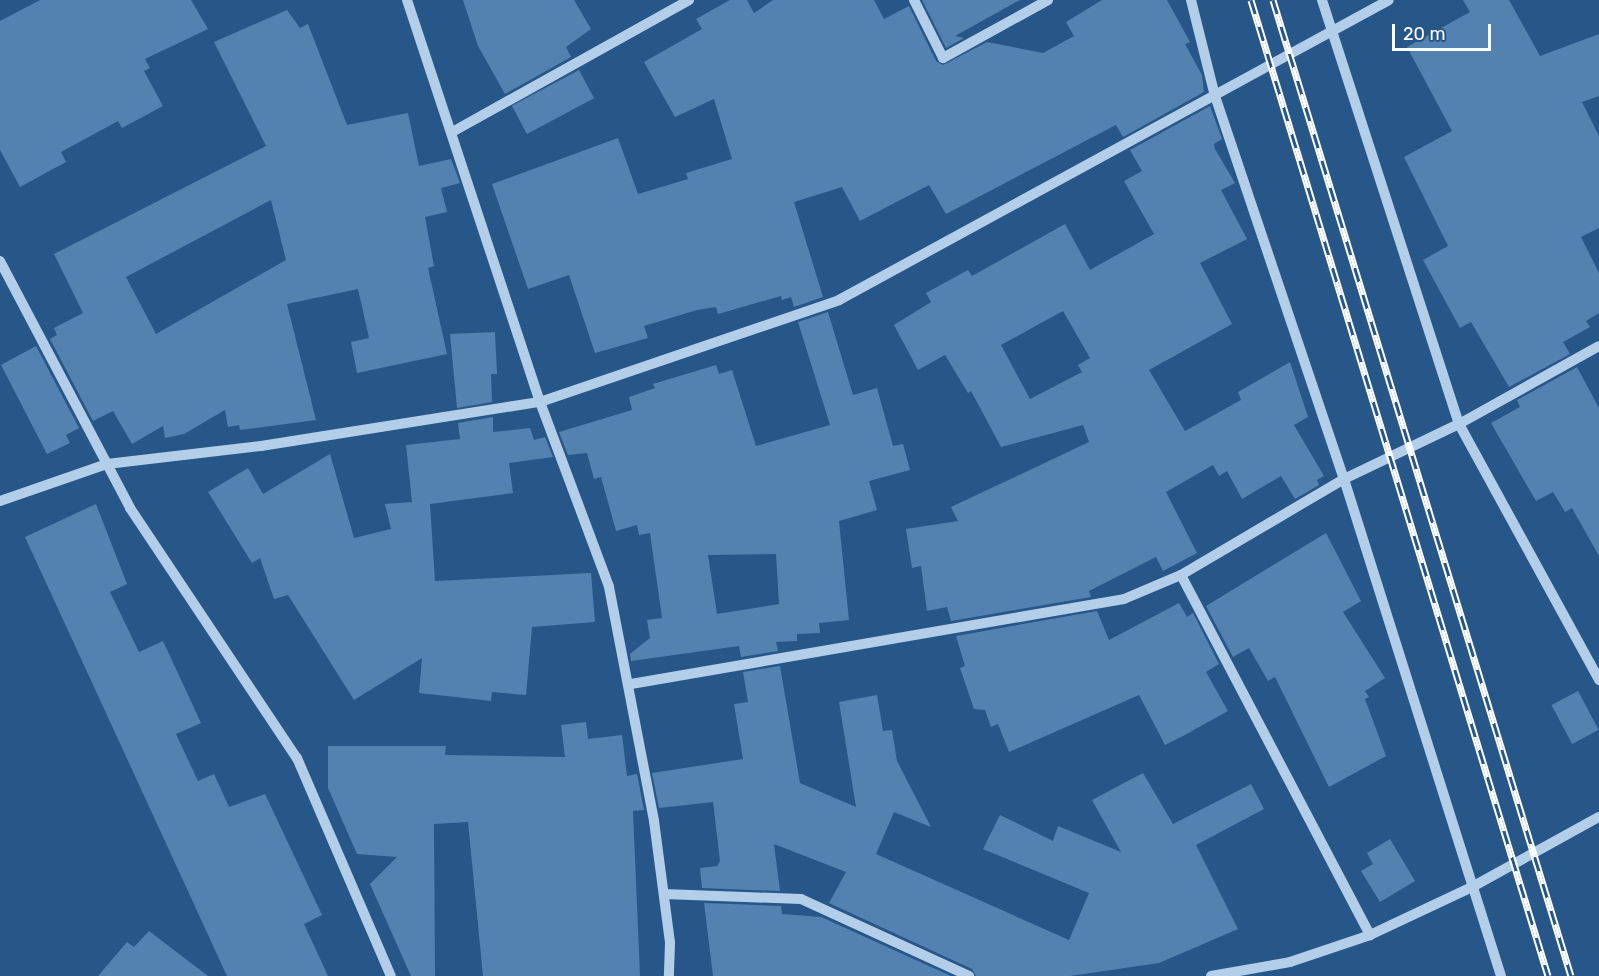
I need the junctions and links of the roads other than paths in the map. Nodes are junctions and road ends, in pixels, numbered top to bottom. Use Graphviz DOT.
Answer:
graph roads {
  1 [pos="407,0"];
  2 [pos="690,0"];
  3 [pos="914,0"];
  4 [pos="1048,0"];
  5 [pos="1191,0"];
  6 [pos="1322,0"];
  7 [pos="1389,0"];
  8 [pos="1332,31"];
  9 [pos="1215,96"];
  10 [pos="454,131"];
  11 [pos="0,261"];
  12 [pos="1599,346"];
  13 [pos="540,402"];
  14 [pos="1459,424"];
  15 [pos="107,464"];
  16 [pos="1344,479"];
  17 [pos="0,501"];
  18 [pos="1181,575"];
  19 [pos="1599,680"];
  20 [pos="631,684"];
  21 [pos="1599,817"];
  22 [pos="1472,887"];
  23 [pos="664,894"];
  24 [pos="1370,935"];
  25 [pos="390,976"];
  26 [pos="669,976"];
  27 [pos="969,976"];
  28 [pos="1211,976"];
  29 [pos="1501,976"];
  1 -- 10 [label="street"];
  2 -- 10 [label="street"];
  3 -- 4 [label="street"];
  5 -- 9 [label="street"];
  6 -- 8 [label="street"];
  7 -- 8 [label="street"];
  8 -- 9 [label="street"];
  8 -- 14 [label="street"];
  9 -- 13 [label="street"];
  9 -- 16 [label="street"];
  10 -- 13 [label="street"];
  11 -- 15 [label="street"];
  12 -- 14 [label="street"];
  13 -- 15 [label="street"];
  13 -- 20 [label="street"];
  14 -- 16 [label="street"];
  14 -- 19 [label="street"];
  15 -- 17 [label="street"];
  15 -- 25 [label="street"];
  16 -- 18 [label="street"];
  16 -- 22 [label="street"];
  18 -- 20 [label="street"];
  18 -- 24 [label="street"];
  20 -- 23 [label="street"];
  21 -- 22 [label="street"];
  22 -- 24 [label="street"];
  22 -- 29 [label="street"];
  23 -- 26 [label="street"];
  23 -- 27 [label="street"];
  24 -- 28 [label="street"];
}
